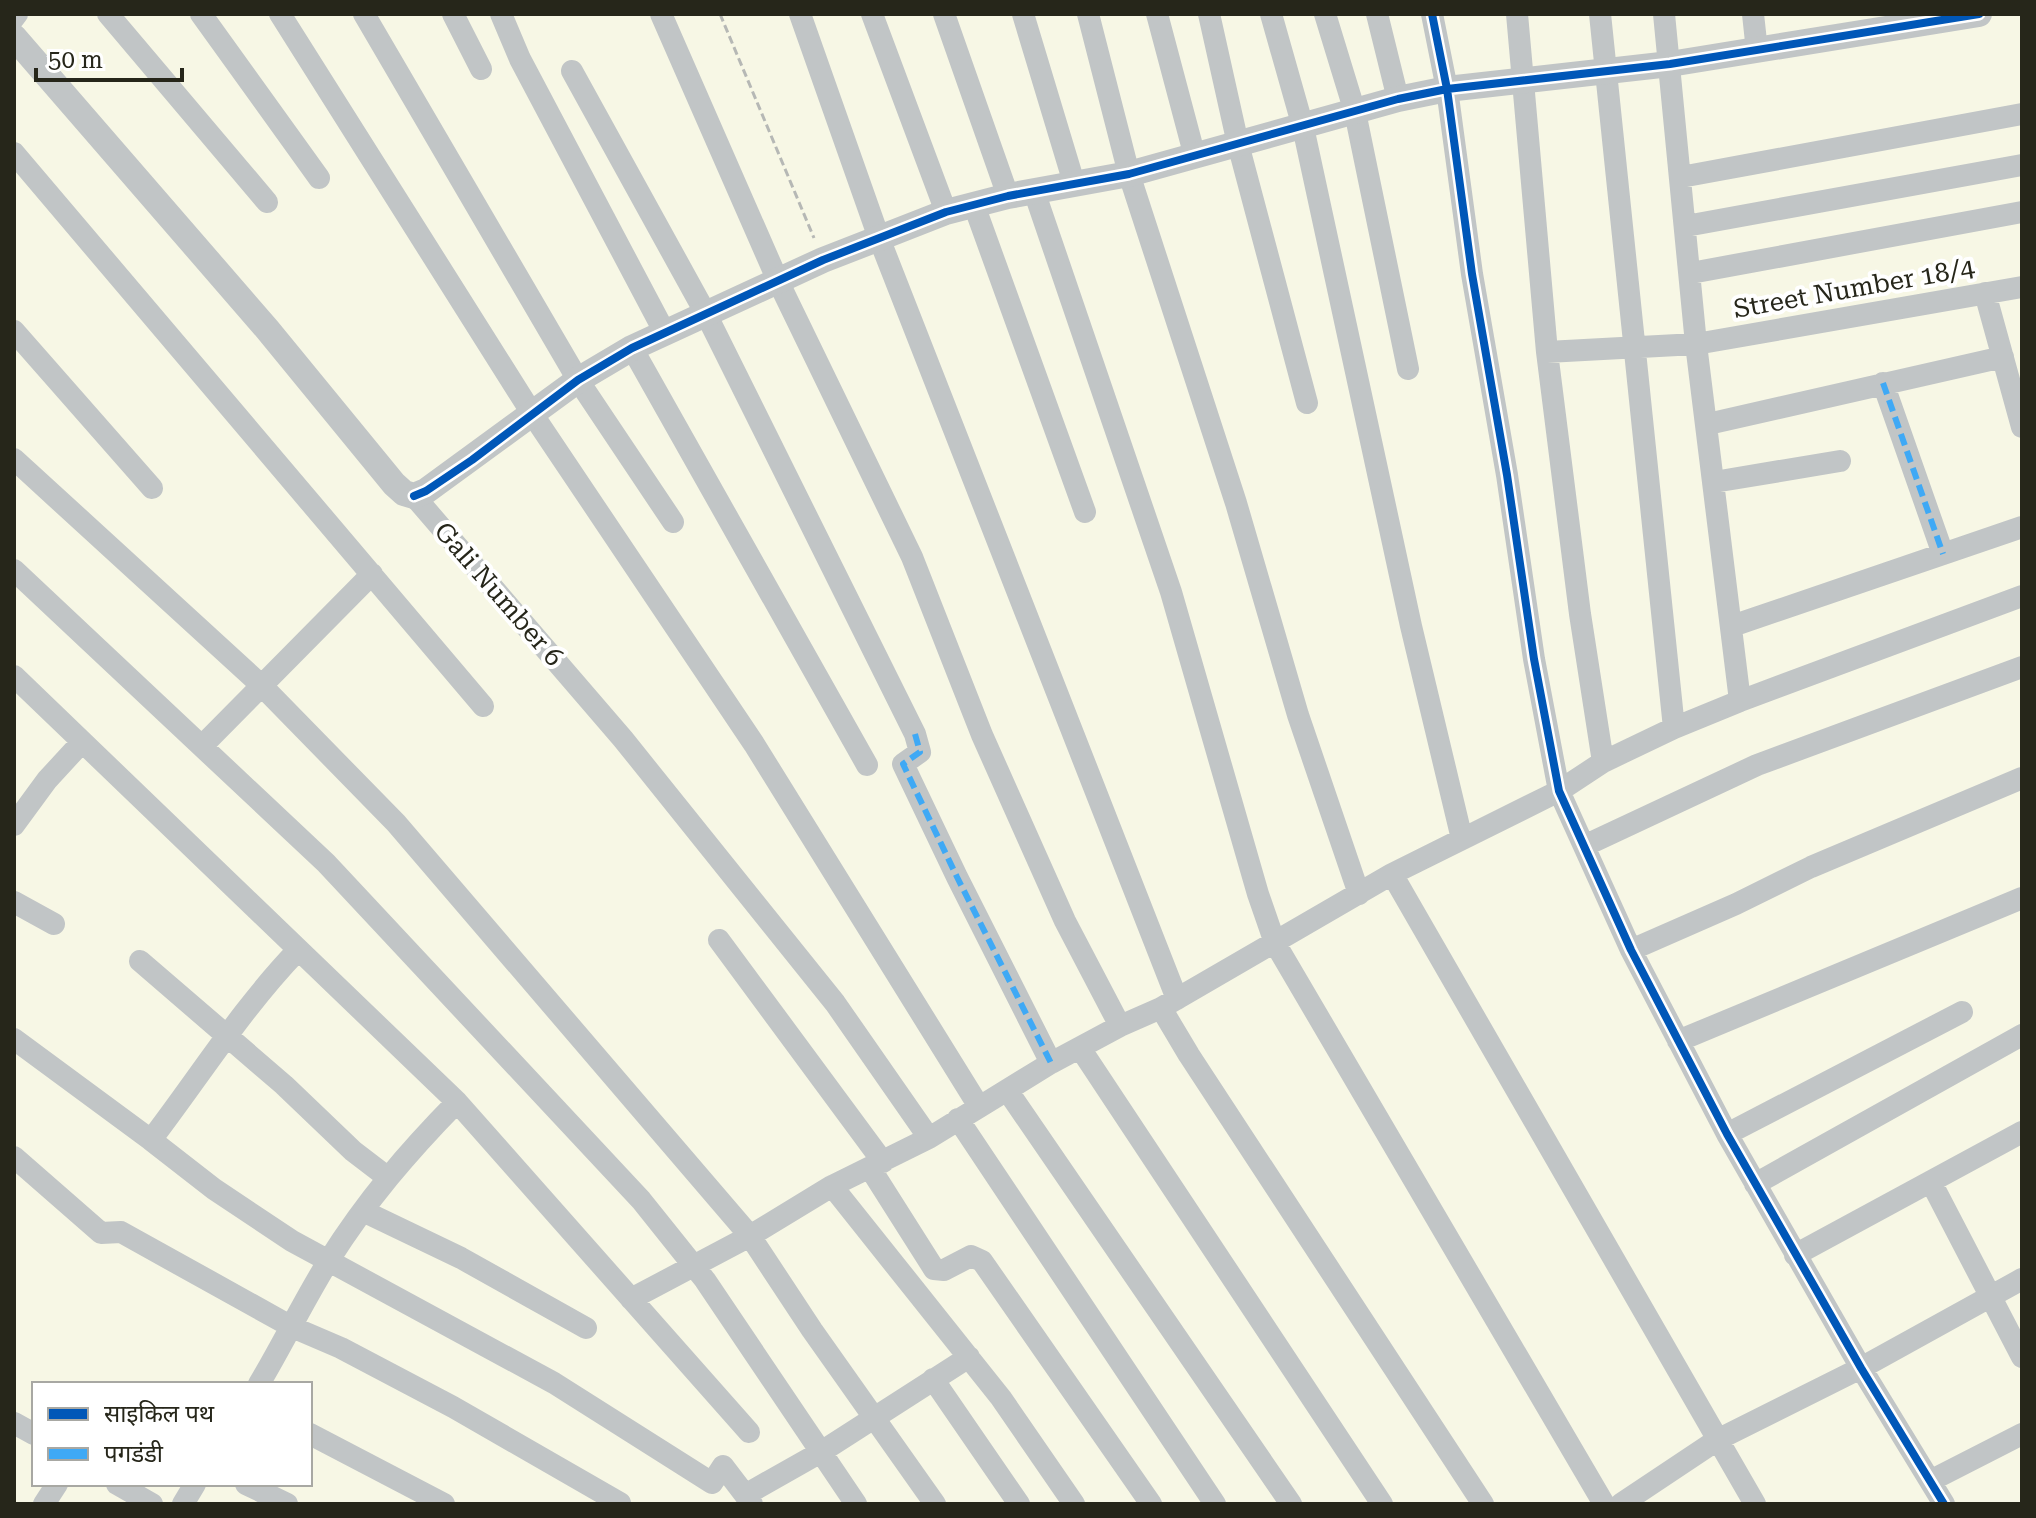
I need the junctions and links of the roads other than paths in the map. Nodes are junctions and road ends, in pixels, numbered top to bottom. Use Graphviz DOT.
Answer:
graph roads {
  1 [pos="108,14"];
  2 [pos="201,14"];
  3 [pos="280,14"];
  4 [pos="364,14"];
  5 [pos="453,14"];
  6 [pos="501,14"];
  7 [pos="661,14"];
  8 [pos="800,14"];
  9 [pos="872,14"];
  10 [pos="944,14"];
  11 [pos="1023,14"];
  12 [pos="1088,14"];
  13 [pos="1157,14"];
  14 [pos="1209,14"];
  15 [pos="1271,14"];
  16 [pos="1325,14"];
  17 [pos="1377,14"];
  18 [pos="1432,14"];
  19 [pos="1517,14"];
  20 [pos="1600,14"];
  21 [pos="1664,14"];
  22 [pos="1753,14"];
  23 [pos="1979,14"];
  24 [pos="1888,22"];
  25 [pos="14,37"];
  26 [pos="1757,51"];
  27 [pos="1670,64"];
  28 [pos="481,69"];
  29 [pos="1607,70"];
  30 [pos="572,71"];
  31 [pos="1522,79"];
  32 [pos="1447,89"];
  33 [pos="1398,99"];
  34 [pos="1355,112"];
  35 [pos="2022,114"];
  36 [pos="1303,127"];
  37 [pos="1238,144"];
  38 [pos="14,153"];
  39 [pos="1195,157"];
  40 [pos="2022,165"];
  41 [pos="1129,174"];
  42 [pos="1681,177"];
  43 [pos="319,178"];
  44 [pos="1074,183"];
  45 [pos="1034,191"];
  46 [pos="1008,196"];
  47 [pos="267,202"];
  48 [pos="974,205"];
  49 [pos="946,212"];
  50 [pos="2022,212"];
  51 [pos="1686,226"];
  52 [pos="879,238"];
  53 [pos="1691,273"];
  54 [pos="778,281"];
  55 [pos="2022,287"];
  56 [pos="1985,293"];
  57 [pos="706,314"];
  58 [pos="14,331"];
  59 [pos="665,333"];
  60 [pos="1696,344"];
  61 [pos="632,348"];
  62 [pos="1634,349"];
  63 [pos="1547,352"];
  64 [pos="2003,357"];
  65 [pos="1408,369"];
  66 [pos="578,380"];
  67 [pos="1883,383"];
  68 [pos="1307,403"];
  69 [pos="533,415"];
  70 [pos="1708,424"];
  71 [pos="2022,427"];
  72 [pos="14,459"];
  73 [pos="1840,461"];
  74 [pos="1714,482"];
  75 [pos="152,488"];
  76 [pos="414,496"];
  77 [pos="1085,512"];
  78 [pos="673,522"];
  79 [pos="2022,527"];
  80 [pos="1943,554"];
  81 [pos="14,570"];
  82 [pos="372,574"];
  83 [pos="2022,596"];
  84 [pos="1732,626"];
  85 [pos="2022,667"];
  86 [pos="14,676"];
  87 [pos="261,685"];
  88 [pos="1740,701"];
  89 [pos="483,706"];
  90 [pos="1674,728"];
  91 [pos="82,742"];
  92 [pos="203,745"];
  93 [pos="1603,762"];
  94 [pos="867,765"];
  95 [pos="2022,778"];
  96 [pos="1559,791"];
  97 [pos="14,825"];
  98 [pos="1462,839"];
  99 [pos="1584,846"];
  100 [pos="1392,874"];
  101 [pos="1359,894"];
  102 [pos="2022,898"];
  103 [pos="14,902"];
  104 [pos="54,924"];
  105 [pos="719,940"];
  106 [pos="1275,943"];
  107 [pos="298,950"];
  108 [pos="1631,950"];
  109 [pos="140,961"];
  110 [pos="1169,1003"];
  111 [pos="1962,1012"];
  112 [pos="1120,1026"];
  113 [pos="226,1035"];
  114 [pos="2022,1035"];
  115 [pos="14,1039"];
  116 [pos="1678,1041"];
  117 [pos="1080,1048"];
  118 [pos="1051,1063"];
  119 [pos="1007,1090"];
  120 [pos="457,1102"];
  121 [pos="978,1105"];
  122 [pos="958,1119"];
  123 [pos="2022,1132"];
  124 [pos="1727,1134"];
  125 [pos="929,1138"];
  126 [pos="151,1140"];
  127 [pos="14,1157"];
  128 [pos="877,1165"];
  129 [pos="387,1177"];
  130 [pos="1931,1182"];
  131 [pos="1755,1184"];
  132 [pos="832,1186"];
  133 [pos="363,1211"];
  134 [pos="750,1236"];
  135 [pos="1795,1255"];
  136 [pos="328,1262"];
  137 [pos="693,1266"];
  138 [pos="2022,1279"];
  139 [pos="1989,1297"];
  140 [pos="631,1299"];
  141 [pos="292,1327"];
  142 [pos="586,1328"];
  143 [pos="969,1357"];
  144 [pos="2022,1357"];
  145 [pos="1861,1368"];
  146 [pos="933,1379"];
  147 [pos="260,1382"];
  148 [pos="874,1418"];
  149 [pos="14,1423"];
  150 [pos="749,1432"];
  151 [pos="32,1433"];
  152 [pos="2022,1434"];
  153 [pos="312,1435"];
  154 [pos="1717,1440"];
  155 [pos="821,1452"];
  156 [pos="1930,1481"];
  157 [pos="56,1486"];
  158 [pos="120,1486"];
  159 [pos="194,1486"];
  160 [pos="250,1486"];
  161 [pos="749,1500"];
  162 [pos="620,1503"];
  163 [pos="44,1504"];
  164 [pos="152,1504"];
  165 [pos="183,1504"];
  166 [pos="287,1504"];
  167 [pos="444,1504"];
  168 [pos="856,1504"];
  169 [pos="935,1504"];
  170 [pos="1019,1504"];
  171 [pos="1074,1504"];
  172 [pos="1151,1504"];
  173 [pos="1215,1504"];
  174 [pos="1291,1504"];
  175 [pos="1382,1504"];
  176 [pos="1483,1504"];
  177 [pos="1604,1504"];
  178 [pos="1621,1504"];
  179 [pos="1755,1504"];
  180 [pos="1944,1504"];
  1 -- 47 [label="street"];
  2 -- 43 [label="street"];
  3 -- 69 [label="street"];
  4 -- 66 [label="street"];
  5 -- 28 [label="street"];
  6 -- 59 [label="street"];
  7 -- 54 [label="street"];
  8 -- 52 [label="street"];
  9 -- 49 [label="street"];
  10 -- 46 [label="street"];
  11 -- 44 [label="street"];
  12 -- 41 [label="street"];
  13 -- 39 [label="street"];
  14 -- 37 [label="street"];
  15 -- 36 [label="street"];
  16 -- 34 [label="street"];
  17 -- 33 [label="street"];
  18 -- 32 [label="street"];
  19 -- 31 [label="street"];
  20 -- 29 [label="street"];
  21 -- 27 [label="street"];
  22 -- 26 [label="street"];
  23 -- 24 [label="street"];
  24 -- 26 [label="street"];
  25 -- 76 [label="street, Gali Number 6"];
  26 -- 27 [label="street"];
  27 -- 29 [label="street"];
  27 -- 42 [label="street"];
  29 -- 31 [label="street"];
  29 -- 62 [label="street"];
  30 -- 57 [label="street"];
  31 -- 32 [label="street"];
  31 -- 63 [label="street"];
  32 -- 33 [label="street"];
  32 -- 96 [label="street"];
  33 -- 34 [label="street"];
  34 -- 36 [label="street"];
  34 -- 65 [label="street"];
  35 -- 42 [label="street"];
  36 -- 37 [label="street"];
  36 -- 98 [label="street"];
  37 -- 39 [label="street"];
  37 -- 68 [label="street"];
  38 -- 82 [label="street"];
  39 -- 41 [label="street"];
  40 -- 51 [label="street"];
  41 -- 44 [label="street"];
  41 -- 101 [label="street"];
  42 -- 51 [label="street"];
  44 -- 45 [label="street"];
  45 -- 46 [label="street"];
  45 -- 106 [label="street"];
  46 -- 48 [label="street"];
  48 -- 49 [label="street"];
  48 -- 77 [label="street"];
  49 -- 52 [label="street"];
  50 -- 53 [label="street"];
  51 -- 53 [label="street"];
  52 -- 54 [label="street"];
  52 -- 110 [label="street"];
  53 -- 60 [label="street"];
  54 -- 57 [label="street"];
  54 -- 112 [label="street"];
  55 -- 56 [label="street, Street Number 18/4"];
  56 -- 60 [label="street, Street Number 18/4"];
  56 -- 64 [label="street"];
  57 -- 59 [label="street"];
  57 -- 118 [label="street"];
  58 -- 75 [label="street"];
  59 -- 61 [label="street"];
  60 -- 62 [label="street, Street Number 18/4"];
  60 -- 70 [label="street"];
  61 -- 66 [label="street"];
  61 -- 94 [label="street"];
  62 -- 63 [label="street, Street Number 18/4"];
  62 -- 90 [label="street"];
  63 -- 93 [label="street"];
  64 -- 67 [label="street"];
  64 -- 71 [label="street"];
  66 -- 69 [label="street"];
  66 -- 78 [label="street"];
  67 -- 70 [label="street"];
  67 -- 80 [label="street"];
  69 -- 76 [label="street"];
  69 -- 121 [label="street"];
  70 -- 74 [label="street"];
  72 -- 87 [label="street"];
  73 -- 74 [label="street"];
  74 -- 84 [label="street"];
  76 -- 125 [label="street, Gali Number 6"];
  79 -- 80 [label="street"];
  80 -- 84 [label="street"];
  81 -- 92 [label="street"];
  82 -- 87 [label="street"];
  82 -- 89 [label="street"];
  83 -- 88 [label="street"];
  84 -- 88 [label="street"];
  85 -- 99 [label="street"];
  86 -- 91 [label="street"];
  87 -- 92 [label="street"];
  87 -- 134 [label="street"];
  88 -- 90 [label="street"];
  90 -- 93 [label="street"];
  91 -- 97 [label="street"];
  91 -- 107 [label="street"];
  92 -- 137 [label="street"];
  93 -- 96 [label="street"];
  95 -- 108 [label="street"];
  96 -- 98 [label="street"];
  96 -- 99 [label="street"];
  98 -- 100 [label="street"];
  99 -- 108 [label="street"];
  100 -- 101 [label="street"];
  100 -- 154 [label="street"];
  101 -- 106 [label="street"];
  102 -- 116 [label="street"];
  103 -- 104 [label="street"];
  105 -- 128 [label="street"];
  106 -- 110 [label="street"];
  106 -- 177 [label="street"];
  107 -- 113 [label="street"];
  107 -- 120 [label="street"];
  108 -- 116 [label="street"];
  109 -- 113 [label="street"];
  110 -- 112 [label="street"];
  110 -- 176 [label="street"];
  111 -- 124 [label="street"];
  112 -- 117 [label="street"];
  113 -- 126 [label="street"];
  113 -- 129 [label="street"];
  114 -- 131 [label="street"];
  115 -- 126 [label="street"];
  116 -- 124 [label="street"];
  117 -- 118 [label="street"];
  117 -- 175 [label="street"];
  118 -- 119 [label="street"];
  119 -- 121 [label="street"];
  119 -- 174 [label="street"];
  120 -- 129 [label="street"];
  120 -- 140 [label="street"];
  121 -- 122 [label="street"];
  122 -- 125 [label="street"];
  122 -- 173 [label="street"];
  123 -- 130 [label="street"];
  124 -- 131 [label="street"];
  125 -- 128 [label="street"];
  126 -- 136 [label="street"];
  127 -- 141 [label="street"];
  128 -- 132 [label="street"];
  128 -- 172 [label="street"];
  129 -- 133 [label="street"];
  130 -- 135 [label="street"];
  130 -- 139 [label="street"];
  131 -- 135 [label="street"];
  132 -- 134 [label="street"];
  132 -- 143 [label="street"];
  133 -- 136 [label="street"];
  133 -- 142 [label="street"];
  134 -- 137 [label="street"];
  134 -- 148 [label="street"];
  135 -- 145 [label="street"];
  136 -- 141 [label="street"];
  136 -- 161 [label="street"];
  137 -- 140 [label="street"];
  137 -- 155 [label="street"];
  138 -- 139 [label="street"];
  139 -- 144 [label="street"];
  139 -- 145 [label="street"];
  140 -- 150 [label="street"];
  141 -- 147 [label="street"];
  141 -- 162 [label="street"];
  143 -- 146 [label="street"];
  143 -- 171 [label="street"];
  145 -- 154 [label="street"];
  145 -- 156 [label="street"];
  146 -- 148 [label="street"];
  146 -- 170 [label="street"];
  148 -- 155 [label="street"];
  148 -- 169 [label="street"];
  149 -- 151 [label="street"];
  152 -- 156 [label="street"];
  153 -- 167 [label="street"];
  154 -- 178 [label="street"];
  154 -- 179 [label="street"];
  155 -- 161 [label="street"];
  155 -- 168 [label="street"];
  156 -- 180 [label="street"];
  157 -- 163 [label="street"];
  158 -- 164 [label="street"];
  159 -- 165 [label="street"];
  160 -- 166 [label="street"];
}
